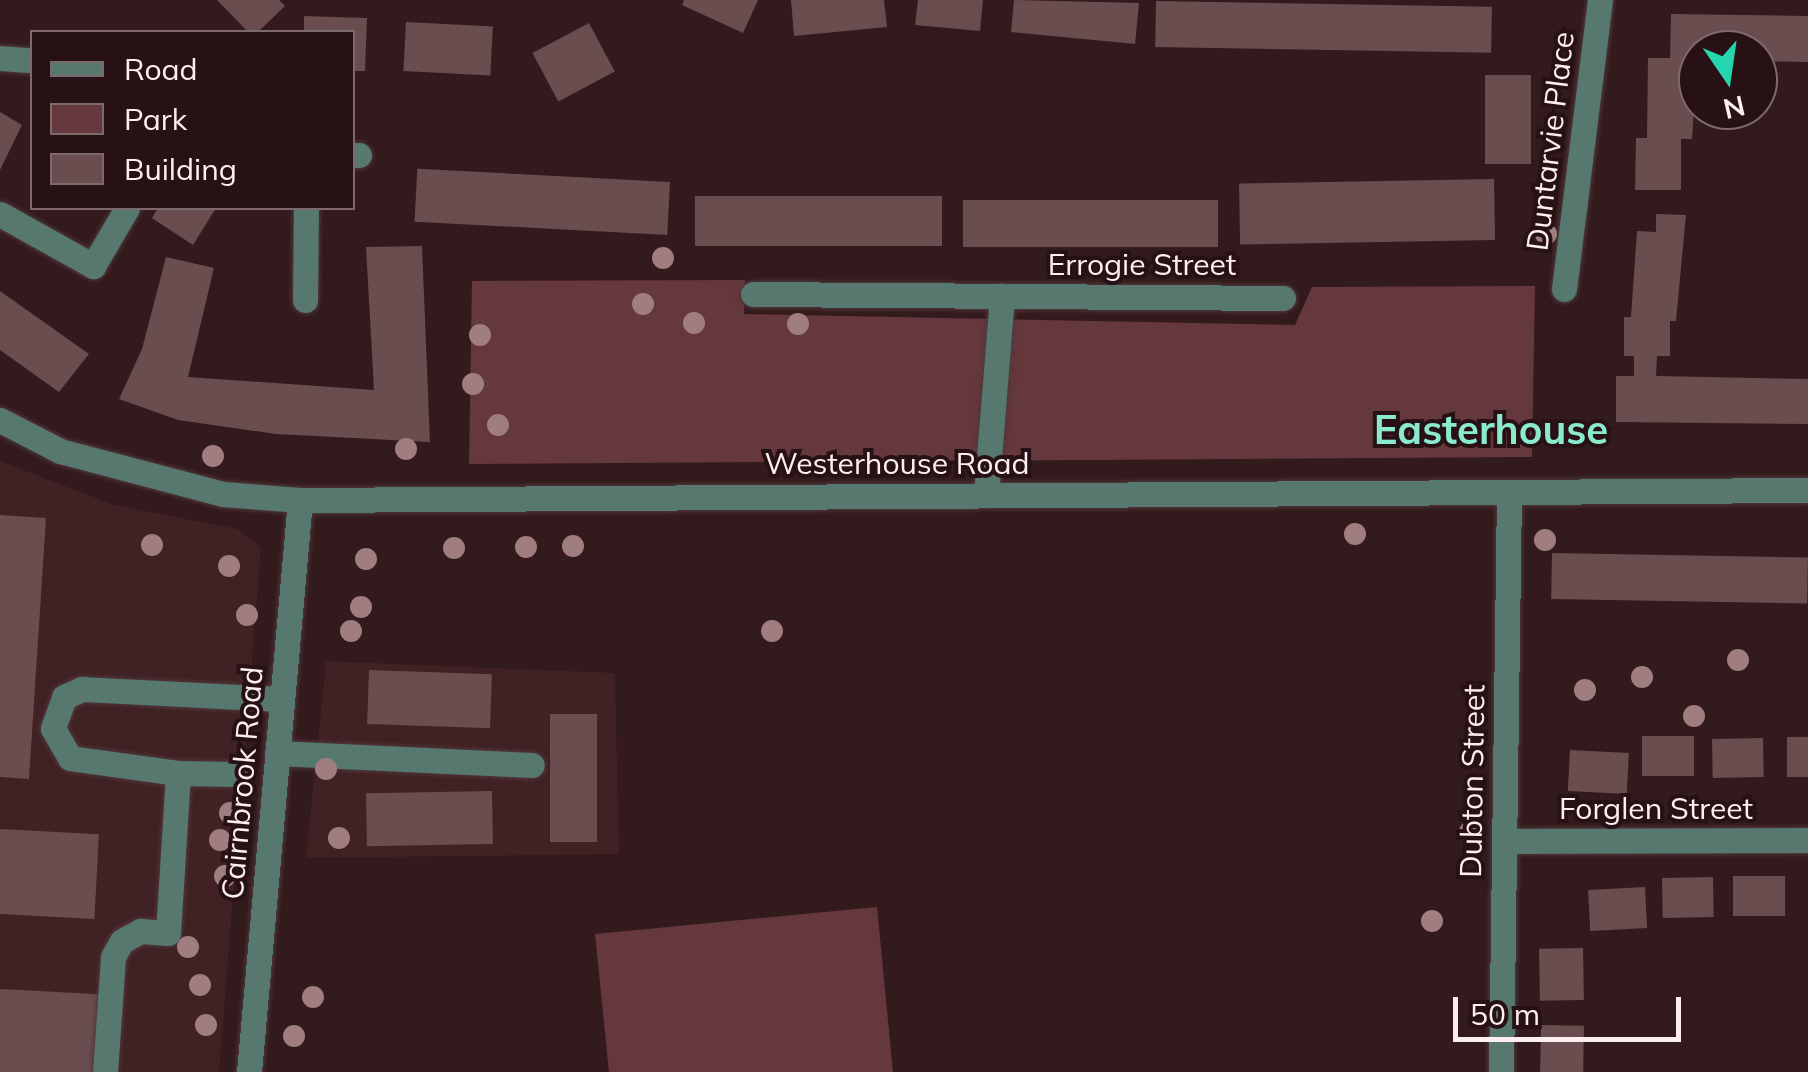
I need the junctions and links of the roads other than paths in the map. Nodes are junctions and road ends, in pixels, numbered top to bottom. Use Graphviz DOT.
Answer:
graph roads {
  1 [pos="1600,0"];
  2 [pos="0,58"];
  3 [pos="30,60"];
  4 [pos="126,210"];
  5 [pos="306,210"];
  6 [pos="0,214"];
  7 [pos="1564,289"];
  8 [pos="753,294"];
  9 [pos="1002,296"];
  10 [pos="1283,298"];
  11 [pos="305,300"];
  12 [pos="0,420"];
  13 [pos="1808,490"];
  14 [pos="1509,492"];
  15 [pos="986,495"];
  16 [pos="300,500"];
  17 [pos="282,699"];
  18 [pos="278,753"];
  19 [pos="532,766"];
  20 [pos="178,773"];
  21 [pos="235,774"];
  22 [pos="1808,840"];
  23 [pos="1504,842"];
  24 [pos="105,1072"];
  25 [pos="249,1072"];
  26 [pos="1501,1072"];
  1 -- 7 [label="street, Duntarvie Place"];
  2 -- 3 [label="street"];
  4 -- 6 [label="street"];
  5 -- 11 [label="street"];
  8 -- 9 [label="street, Errogie Street"];
  9 -- 10 [label="street, Errogie Street"];
  9 -- 15 [label="street"];
  12 -- 16 [label="street, Westerhouse Road"];
  13 -- 14 [label="street, Westerhouse Road"];
  14 -- 15 [label="street, Westerhouse Road"];
  14 -- 23 [label="street, Dubton Street"];
  15 -- 16 [label="street, Westerhouse Road"];
  16 -- 17 [label="street, Cairnbrook Road"];
  17 -- 18 [label="street, Cairnbrook Road"];
  17 -- 20 [label="street"];
  18 -- 19 [label="street"];
  18 -- 25 [label="street, Cairnbrook Road"];
  20 -- 21 [label="street"];
  20 -- 24 [label="street"];
  22 -- 23 [label="street, Forglen Street"];
  23 -- 26 [label="street, Dubton Street"];
}
